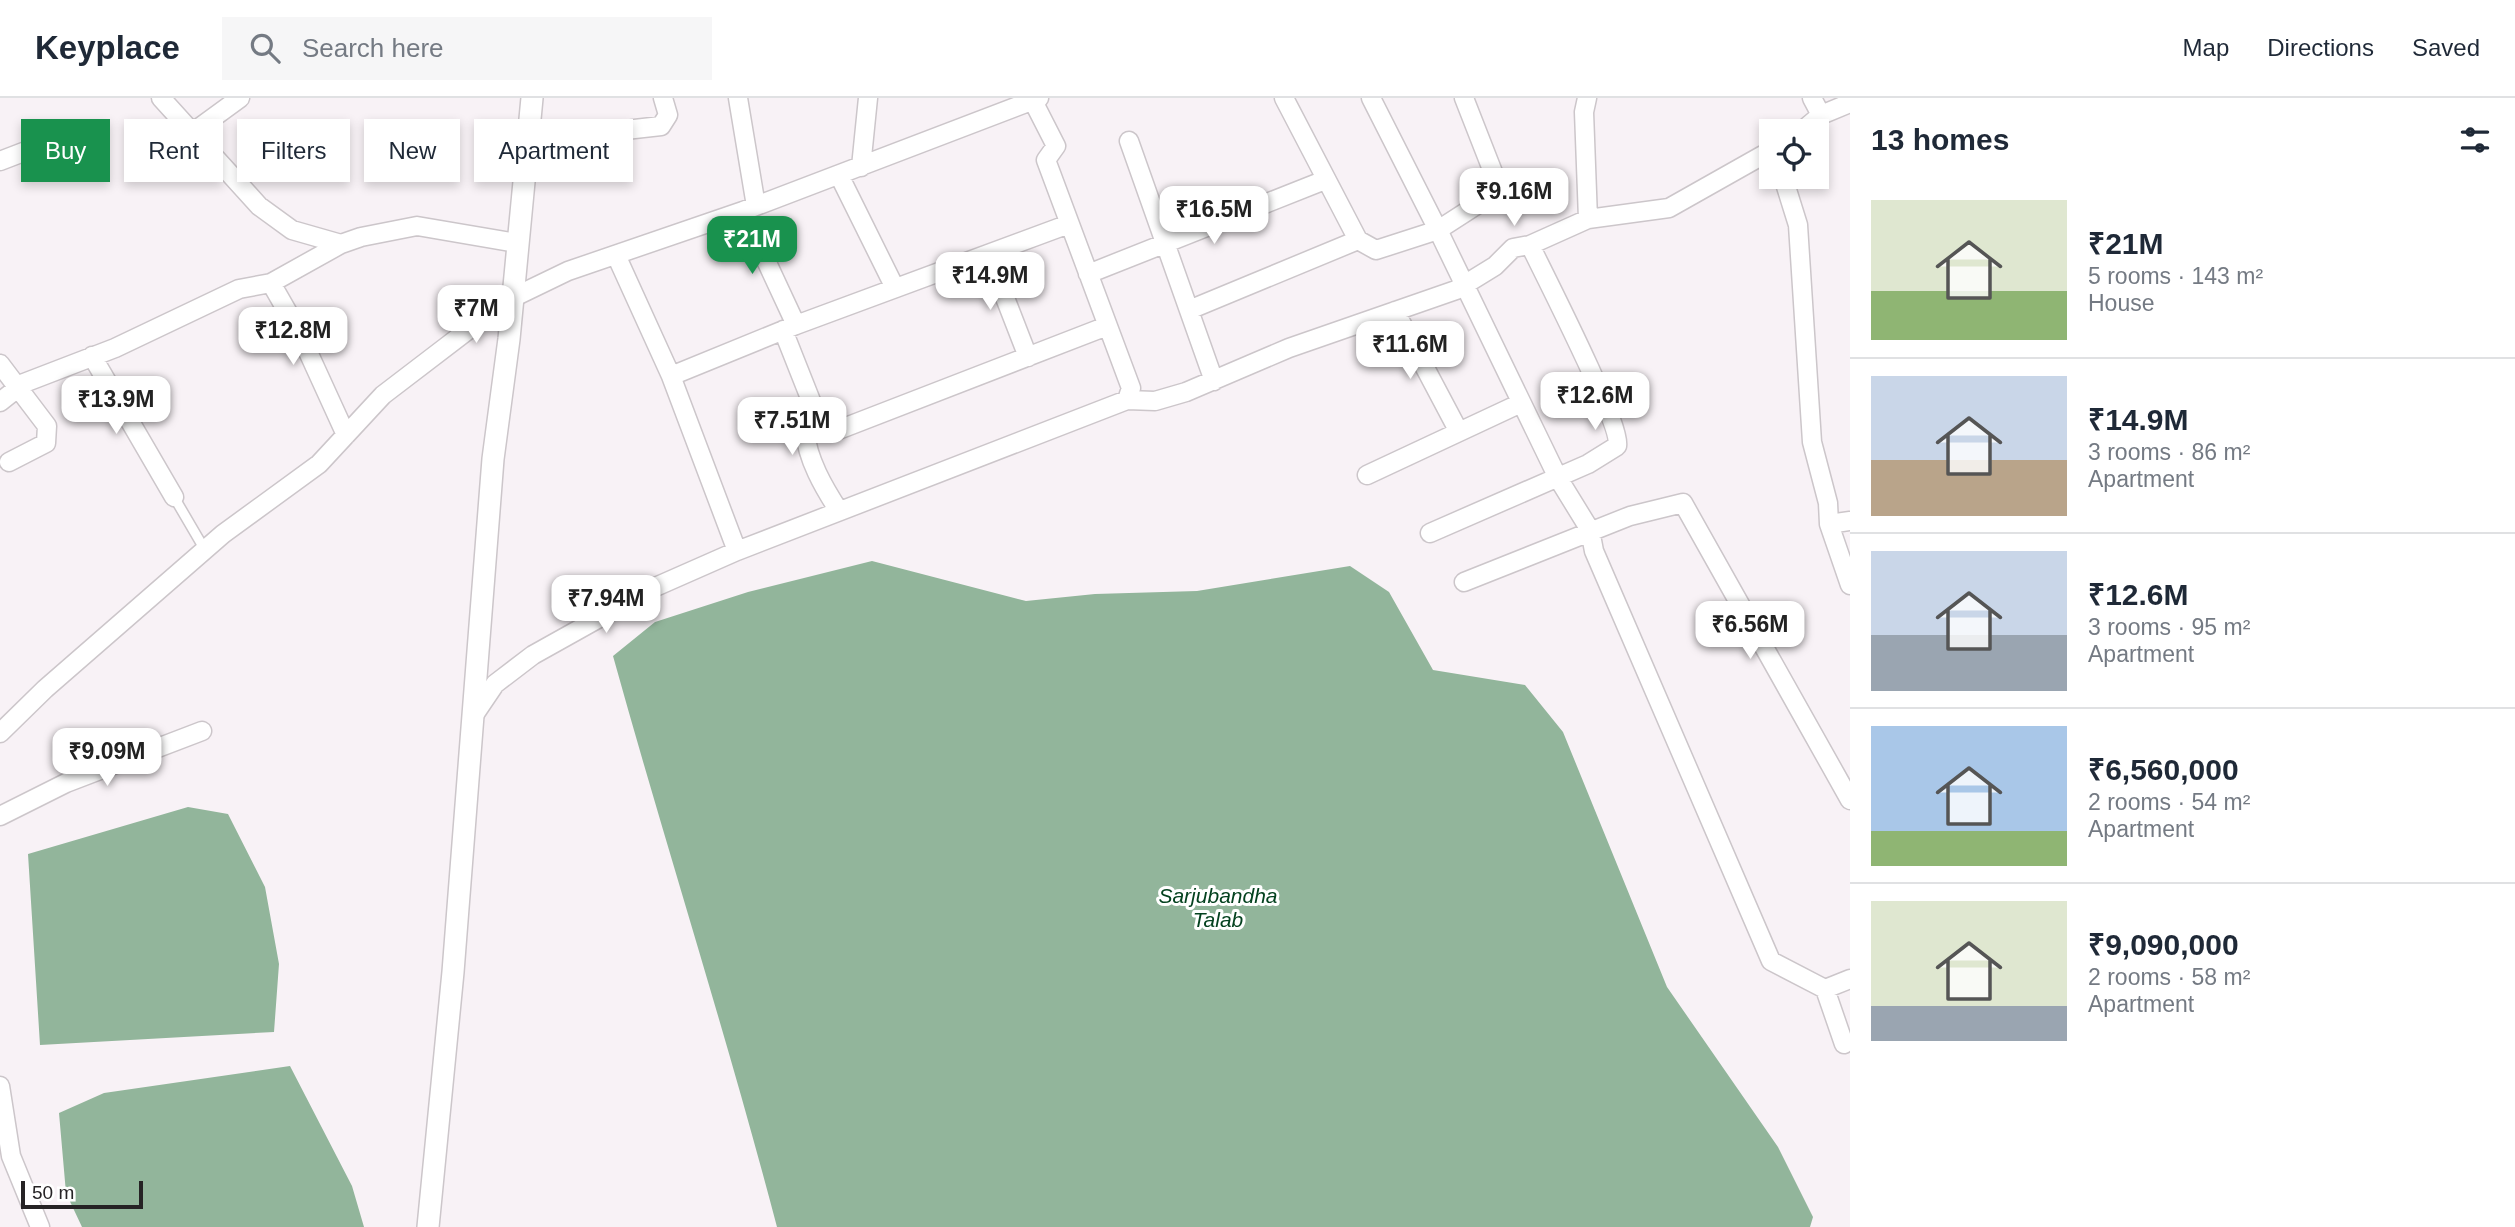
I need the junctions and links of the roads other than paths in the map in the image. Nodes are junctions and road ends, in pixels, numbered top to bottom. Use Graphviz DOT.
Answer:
graph roads {
  1 [pos="161,98"];
  2 [pos="240,98"];
  3 [pos="532,98"];
  4 [pos="663,98"];
  5 [pos="738,98"];
  6 [pos="867,98"];
  7 [pos="1284,98"];
  8 [pos="1371,98"];
  9 [pos="1464,98"];
  10 [pos="1587,98"];
  11 [pos="1812,98"];
  12 [pos="1036,99"];
  13 [pos="1014,103"];
  14 [pos="1850,103"];
  15 [pos="1821,115"];
  16 [pos="180,119"];
  17 [pos="211,119"];
  18 [pos="530,119"];
  19 [pos="1816,119"];
  20 [pos="633,129"];
  21 [pos="1129,141"];
  22 [pos="21,153"];
  23 [pos="1759,157"];
  24 [pos="0,161"];
  25 [pos="223,167"];
  26 [pos="861,167"];
  27 [pos="839,175"];
  28 [pos="1325,180"];
  29 [pos="524,182"];
  30 [pos="1787,189"];
  31 [pos="750,209"];
  32 [pos="1588,219"];
  33 [pos="1069,224"];
  34 [pos="1438,229"];
  35 [pos="1358,240"];
  36 [pos="517,243"];
  37 [pos="341,244"];
  38 [pos="1165,244"];
  39 [pos="1530,245"];
  40 [pos="988,254"];
  41 [pos="616,255"];
  42 [pos="1088,274"];
  43 [pos="271,284"];
  44 [pos="1467,286"];
  45 [pos="895,288"];
  46 [pos="512,298"];
  47 [pos="1189,310"];
  48 [pos="1395,312"];
  49 [pos="1108,326"];
  50 [pos="789,328"];
  51 [pos="92,356"];
  52 [pos="1028,357"];
  53 [pos="0,364"];
  54 [pos="671,376"];
  55 [pos="1214,381"];
  56 [pos="18,388"];
  57 [pos="1127,400"];
  58 [pos="0,402"];
  59 [pos="1521,403"];
  60 [pos="821,426"];
  61 [pos="1459,432"];
  62 [pos="346,435"];
  63 [pos="9,462"];
  64 [pos="1367,475"];
  65 [pos="1558,478"];
  66 [pos="174,497"];
  67 [pos="839,511"];
  68 [pos="1850,521"];
  69 [pos="1829,524"];
  70 [pos="1590,530"];
  71 [pos="1430,533"];
  72 [pos="205,550"];
  73 [pos="737,551"];
  74 [pos="1464,582"];
  75 [pos="1850,585"];
  76 [pos="472,718"];
  77 [pos="202,731"];
  78 [pos="0,733"];
  79 [pos="1850,800"];
  80 [pos="0,816"];
  81 [pos="1850,979"];
  82 [pos="1825,989"];
  83 [pos="1844,1044"];
  84 [pos="0,1086"];
  85 [pos="40,1227"];
  86 [pos="428,1227"];
  1 -- 16 [label="street"];
  2 -- 17 [label="street"];
  3 -- 18 [label="street"];
  4 -- 20 [label="street"];
  5 -- 31 [label="street"];
  6 -- 26 [label="street"];
  7 -- 28 [label="street"];
  8 -- 34 [label="street"];
  9 -- 34 [label="street"];
  10 -- 32 [label="street"];
  11 -- 15 [label="street"];
  12 -- 13 [label="street"];
  12 -- 33 [label="street"];
  13 -- 26 [label="street"];
  14 -- 15 [label="street"];
  15 -- 19 [label="street"];
  21 -- 38 [label="street"];
  22 -- 24 [label="street"];
  23 -- 32 [label="street"];
  25 -- 37 [label="street"];
  26 -- 27 [label="street"];
  27 -- 31 [label="street"];
  27 -- 45 [label="street"];
  28 -- 35 [label="street"];
  28 -- 38 [label="street"];
  29 -- 36 [label="street"];
  30 -- 69 [label="street"];
  31 -- 41 [label="street"];
  31 -- 50 [label="street"];
  32 -- 39 [label="street"];
  33 -- 40 [label="street"];
  33 -- 42 [label="street"];
  34 -- 35 [label="street"];
  34 -- 44 [label="street"];
  35 -- 47 [label="street"];
  36 -- 37 [label="street"];
  36 -- 46 [label="street"];
  37 -- 43 [label="street"];
  38 -- 42 [label="street"];
  38 -- 47 [label="street"];
  39 -- 44 [label="street"];
  39 -- 65 [label="street"];
  40 -- 45 [label="street"];
  40 -- 52 [label="street"];
  41 -- 46 [label="street"];
  41 -- 54 [label="street"];
  42 -- 49 [label="street"];
  43 -- 51 [label="street"];
  43 -- 62 [label="street"];
  44 -- 48 [label="street"];
  44 -- 59 [label="street"];
  45 -- 50 [label="street"];
  46 -- 62 [label="street"];
  46 -- 76 [label="street"];
  47 -- 55 [label="street"];
  48 -- 55 [label="street"];
  48 -- 61 [label="street"];
  49 -- 52 [label="street"];
  49 -- 57 [label="street"];
  50 -- 54 [label="street"];
  50 -- 60 [label="street"];
  51 -- 56 [label="street"];
  51 -- 66 [label="street"];
  52 -- 60 [label="street"];
  53 -- 56 [label="street"];
  54 -- 73 [label="street"];
  55 -- 57 [label="street"];
  56 -- 58 [label="street"];
  56 -- 63 [label="street"];
  57 -- 67 [label="street"];
  59 -- 61 [label="street"];
  59 -- 65 [label="street"];
  60 -- 67 [label="street"];
  61 -- 64 [label="street"];
  62 -- 72 [label="street"];
  65 -- 70 [label="street"];
  65 -- 71 [label="street"];
  66 -- 72 [label="lane"];
  67 -- 73 [label="street"];
  68 -- 69 [label="street"];
  69 -- 75 [label="street"];
  70 -- 74 [label="street"];
  70 -- 79 [label="street"];
  70 -- 82 [label="street"];
  72 -- 78 [label="street"];
  73 -- 76 [label="street"];
  76 -- 86 [label="street"];
  77 -- 80 [label="street"];
  81 -- 82 [label="street"];
  82 -- 83 [label="street"];
  84 -- 85 [label="street"];
}
